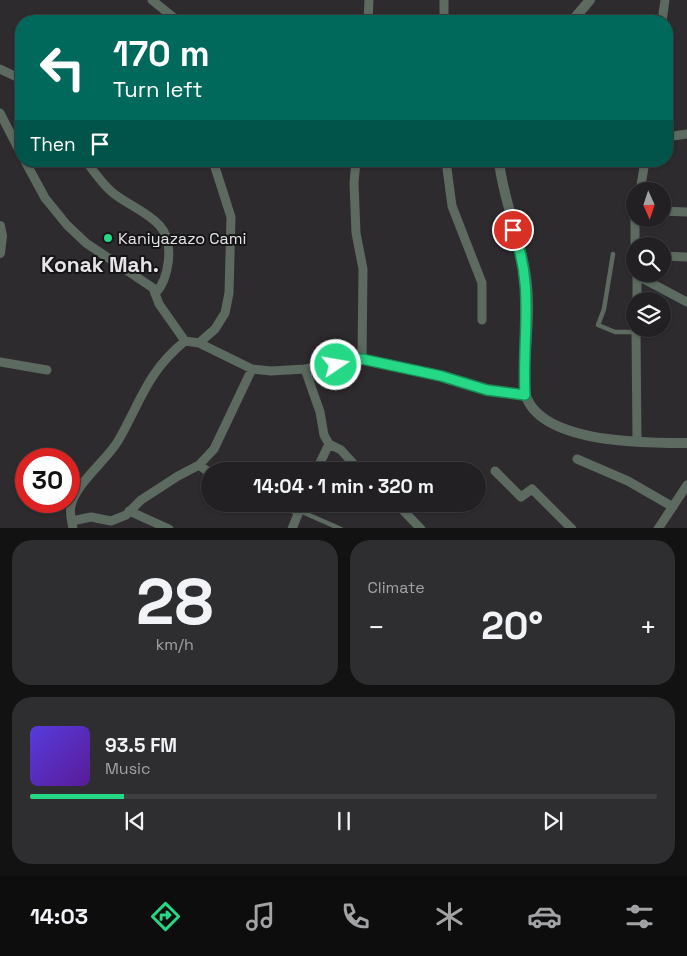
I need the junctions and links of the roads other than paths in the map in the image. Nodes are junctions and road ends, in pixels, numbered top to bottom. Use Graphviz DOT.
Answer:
graph roads {
  1 [pos="152,0"];
  2 [pos="369,0"];
  3 [pos="444,0"];
  4 [pos="590,0"];
  5 [pos="665,0"];
  6 [pos="171,15"];
  7 [pos="368,15"];
  8 [pos="444,15"];
  9 [pos="577,15"];
  10 [pos="663,15"];
  11 [pos="0,69"];
  12 [pos="15,76"];
  13 [pos="0,113"];
  14 [pos="687,134"];
  15 [pos="673,136"];
  16 [pos="15,142"];
  17 [pos="28,167"];
  18 [pos="91,167"];
  19 [pos="215,167"];
  20 [pos="355,167"];
  21 [pos="447,167"];
  22 [pos="500,167"];
  23 [pos="644,167"];
  24 [pos="642,182"];
  25 [pos="671,211"];
  26 [pos="687,212"];
  27 [pos="0,226"];
  28 [pos="0,253"];
  29 [pos="614,254"];
  30 [pos="671,256"];
  31 [pos="687,257"];
  32 [pos="651,282"];
  33 [pos="155,294"];
  34 [pos="687,302"];
  35 [pos="482,320"];
  36 [pos="626,331"];
  37 [pos="636,337"];
  38 [pos="185,341"];
  39 [pos="199,343"];
  40 [pos="362,359"];
  41 [pos="0,362"];
  42 [pos="252,369"];
  43 [pos="305,369"];
  44 [pos="48,370"];
  45 [pos="525,395"];
  46 [pos="637,442"];
  47 [pos="687,443"];
  48 [pos="329,444"];
  49 [pos="577,459"];
  50 [pos="320,462"];
  51 [pos="352,462"];
  52 [pos="199,465"];
  53 [pos="495,471"];
  54 [pos="687,485"];
  55 [pos="673,507"];
  56 [pos="129,511"];
  57 [pos="298,512"];
  58 [pos="310,512"];
  59 [pos="405,512"];
  60 [pos="73,525"];
  61 [pos="170,528"];
  62 [pos="292,528"];
  63 [pos="340,528"];
  64 [pos="421,528"];
  65 [pos="572,528"];
  66 [pos="659,528"];
  1 -- 6 [label="street"];
  2 -- 7 [label="street"];
  3 -- 8 [label="street"];
  4 -- 9 [label="street"];
  5 -- 10 [label="street"];
  11 -- 12 [label="street"];
  13 -- 16 [label="street"];
  14 -- 15 [label="street"];
  17 -- 33 [label="street"];
  18 -- 33 [label="street"];
  19 -- 39 [label="street"];
  20 -- 40 [label="street"];
  21 -- 35 [label="street"];
  22 -- 45 [label="street"];
  23 -- 24 [label="street"];
  25 -- 26 [label="street"];
  27 -- 28 [label="street"];
  29 -- 36 [label="lane"];
  30 -- 31 [label="street"];
  32 -- 34 [label="street"];
  33 -- 38 [label="street"];
  37 -- 46 [label="street"];
  38 -- 39 [label="street"];
  38 -- 60 [label="street"];
  39 -- 42 [label="street"];
  40 -- 43 [label="street"];
  40 -- 45 [label="street"];
  41 -- 44 [label="street"];
  42 -- 43 [label="street"];
  42 -- 52 [label="street"];
  43 -- 48 [label="street"];
  45 -- 46 [label="street"];
  46 -- 47 [label="street"];
  48 -- 50 [label="street"];
  48 -- 51 [label="street"];
  49 -- 55 [label="street"];
  52 -- 56 [label="street"];
  53 -- 65 [label="street"];
  54 -- 55 [label="street"];
  55 -- 66 [label="street"];
  56 -- 60 [label="street"];
  56 -- 61 [label="street"];
  57 -- 62 [label="street"];
  58 -- 63 [label="lane"];
  59 -- 64 [label="street"];
}
